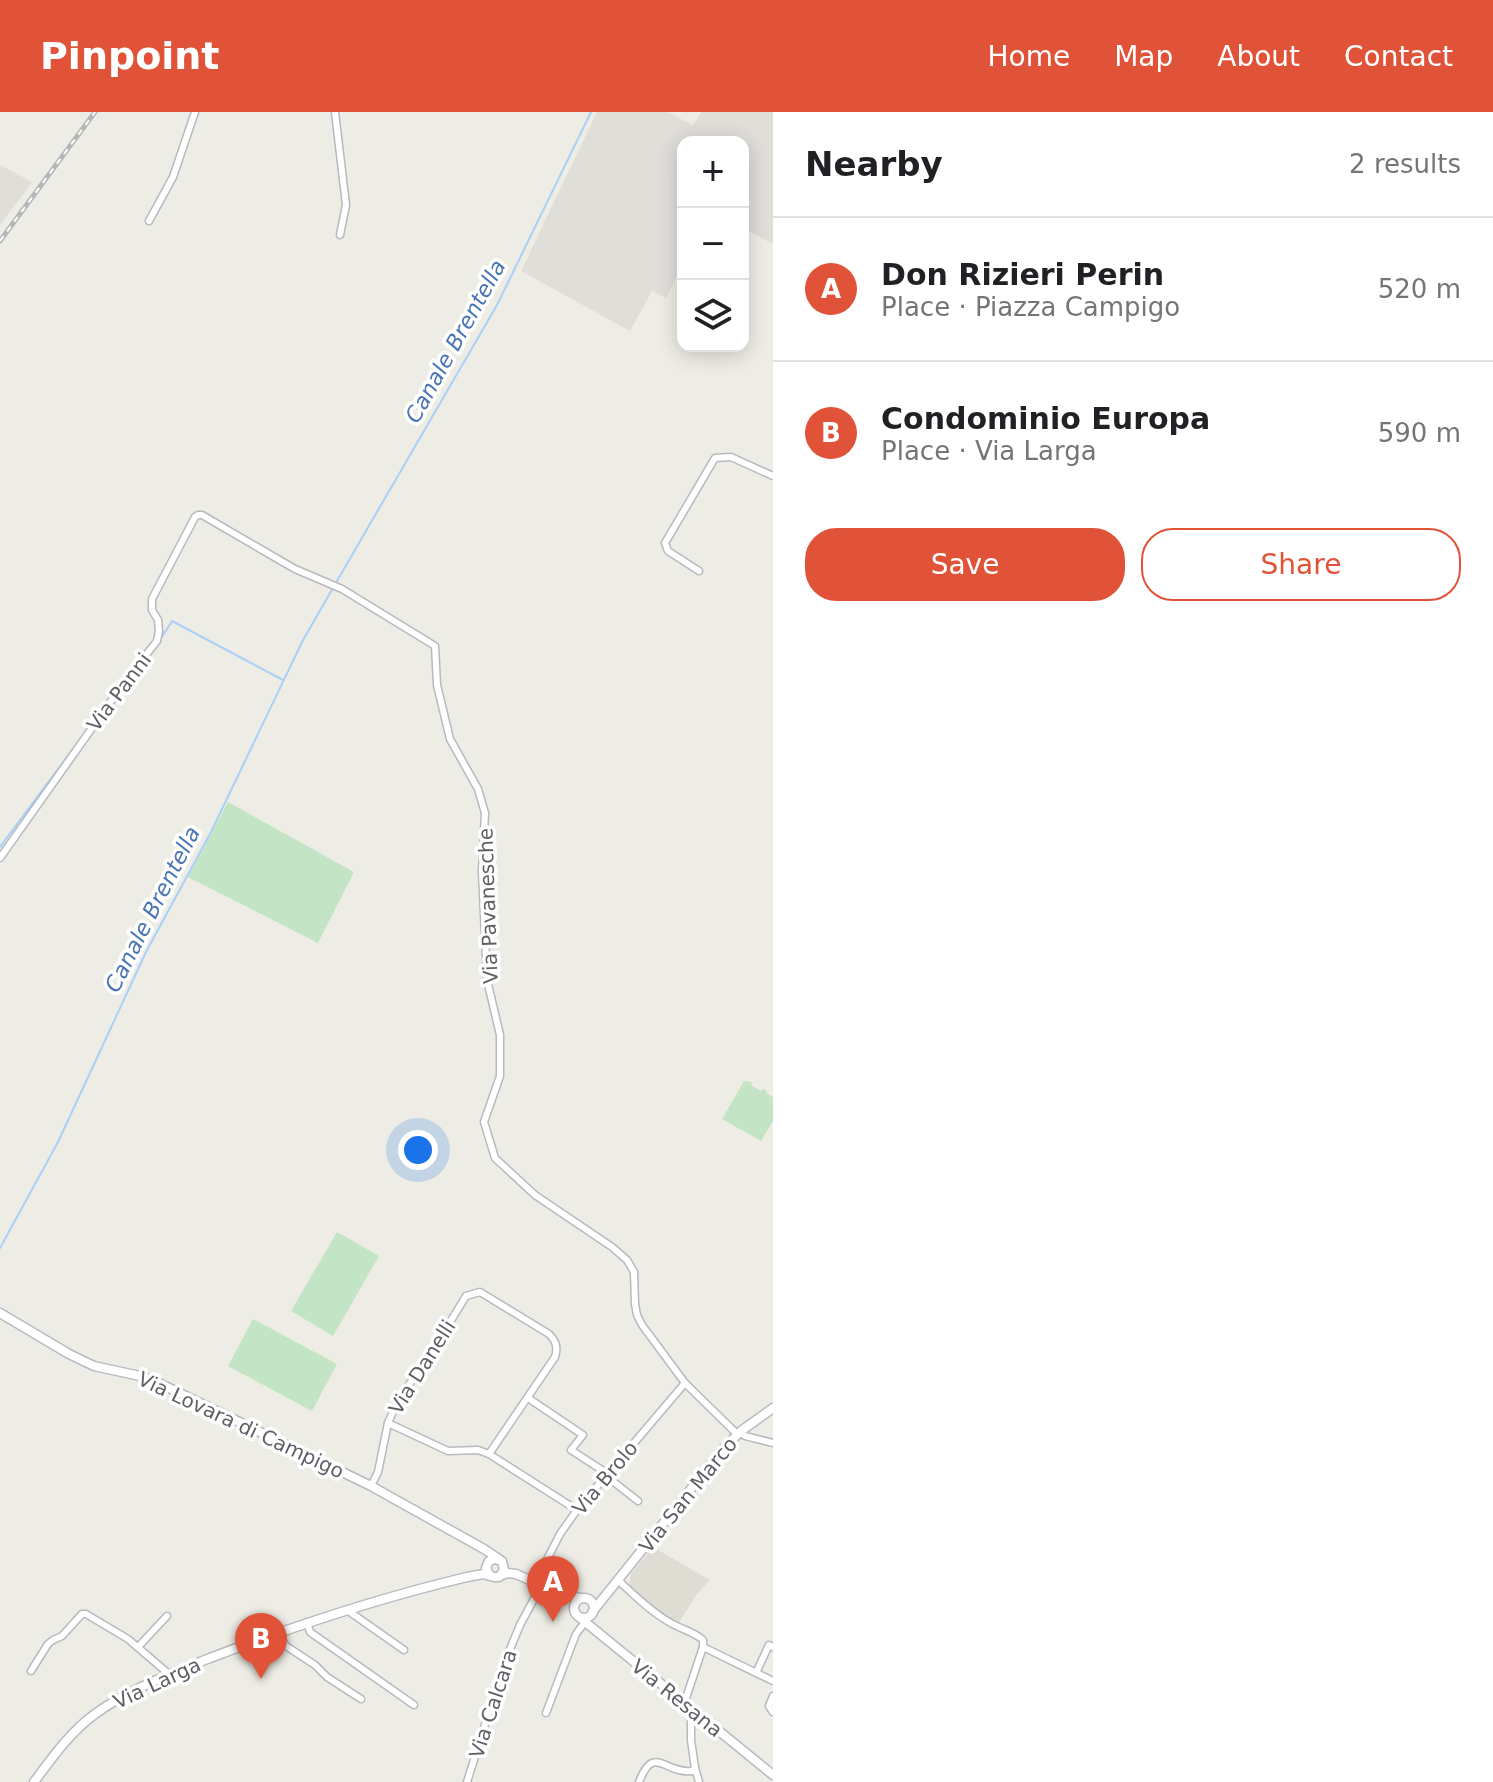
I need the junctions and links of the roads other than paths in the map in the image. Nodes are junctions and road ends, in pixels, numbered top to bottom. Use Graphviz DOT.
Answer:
graph roads {
  1 [pos="195,112"];
  2 [pos="335,112"];
  3 [pos="149,221"];
  4 [pos="340,235"];
  5 [pos="773,476"];
  6 [pos="198,515"];
  7 [pos="699,571"];
  8 [pos="0,858"];
  9 [pos="0,1313"];
  10 [pos="685,1383"];
  11 [pos="528,1398"];
  12 [pos="773,1408"];
  13 [pos="388,1423"];
  14 [pos="738,1433"];
  15 [pos="773,1443"];
  16 [pos="489,1454"];
  17 [pos="607,1475"];
  18 [pos="371,1486"];
  19 [pos="638,1501"];
  20 [pos="577,1510"];
  21 [pos="478,1546"];
  22 [pos="500,1560"];
  23 [pos="487,1568"];
  24 [pos="501,1576"];
  25 [pos="536,1581"];
  26 [pos="619,1581"];
  27 [pos="610,1590"];
  28 [pos="557,1591"];
  29 [pos="584,1598"];
  30 [pos="347,1610"];
  31 [pos="584,1615"];
  32 [pos="167,1616"];
  33 [pos="307,1622"];
  34 [pos="277,1632"];
  35 [pos="138,1647"];
  36 [pos="703,1647"];
  37 [pos="773,1647"];
  38 [pos="404,1650"];
  39 [pos="31,1671"];
  40 [pos="756,1673"];
  41 [pos="170,1675"];
  42 [pos="773,1681"];
  43 [pos="773,1696"];
  44 [pos="361,1699"];
  45 [pos="414,1705"];
  46 [pos="688,1706"];
  47 [pos="773,1712"];
  48 [pos="546,1713"];
  49 [pos="695,1768"];
  50 [pos="773,1775"];
  51 [pos="34,1782"];
  52 [pos="467,1782"];
  53 [pos="639,1782"];
  54 [pos="699,1782"];
  1 -- 3 [label="street"];
  2 -- 4 [label="street"];
  5 -- 7 [label="street"];
  6 -- 8 [label="street, Via Panni"];
  6 -- 10 [label="street, Via Pavanesche"];
  9 -- 18 [label="street, Via Lovara di Campigo"];
  10 -- 14 [label="street, Via Pavanesche"];
  10 -- 17 [label="street, Via Brolo"];
  11 -- 13 [label="street, Via Danelli"];
  11 -- 16 [label="street"];
  11 -- 17 [label="street"];
  12 -- 14 [label="street, Via San Marco"];
  13 -- 16 [label="street"];
  13 -- 18 [label="street, Via Danelli"];
  14 -- 15 [label="street"];
  14 -- 26 [label="street, Via San Marco"];
  16 -- 20 [label="street"];
  17 -- 19 [label="street"];
  17 -- 20 [label="street, Via Brolo"];
  18 -- 21 [label="street, Via Lovara di Campigo"];
  20 -- 25 [label="street, Via Brolo"];
  21 -- 22 [label="street, Via Lovara di Campigo"];
  21 -- 23 [label="street"];
  22 -- 23 [label="street"];
  22 -- 24 [label="street"];
  22 -- 25 [label="street, Via Lovara di Campigo"];
  23 -- 24 [label="street"];
  23 -- 30 [label="street, Via Larga"];
  24 -- 25 [label="street, Via Lovara di Campigo"];
  25 -- 28 [label="street, Via Lovara di Campigo"];
  25 -- 52 [label="street, Via Calcara"];
  26 -- 27 [label="street, Via San Marco"];
  26 -- 36 [label="street"];
  27 -- 29 [label="street, Via San Marco"];
  27 -- 31 [label="street, Via San Marco"];
  28 -- 29 [label="street, Via Lovara di Campigo"];
  28 -- 31 [label="street, Via Lovara di Campigo"];
  29 -- 31 [label="street, Via Resana"];
  29 -- 31 [label="street"];
  30 -- 33 [label="street, Via Larga"];
  30 -- 38 [label="street"];
  31 -- 46 [label="street, Via Resana"];
  31 -- 48 [label="street"];
  32 -- 35 [label="street"];
  33 -- 34 [label="street, Via Larga"];
  33 -- 45 [label="street"];
  34 -- 41 [label="street, Via Larga"];
  34 -- 44 [label="street"];
  35 -- 39 [label="street"];
  35 -- 41 [label="street"];
  36 -- 40 [label="street"];
  36 -- 46 [label="street"];
  37 -- 40 [label="street"];
  40 -- 42 [label="street"];
  41 -- 51 [label="street, Via Larga"];
  43 -- 47 [label="street"];
  46 -- 49 [label="street"];
  46 -- 50 [label="street, Via Resana"];
  49 -- 53 [label="street"];
  49 -- 54 [label="street"];
}
